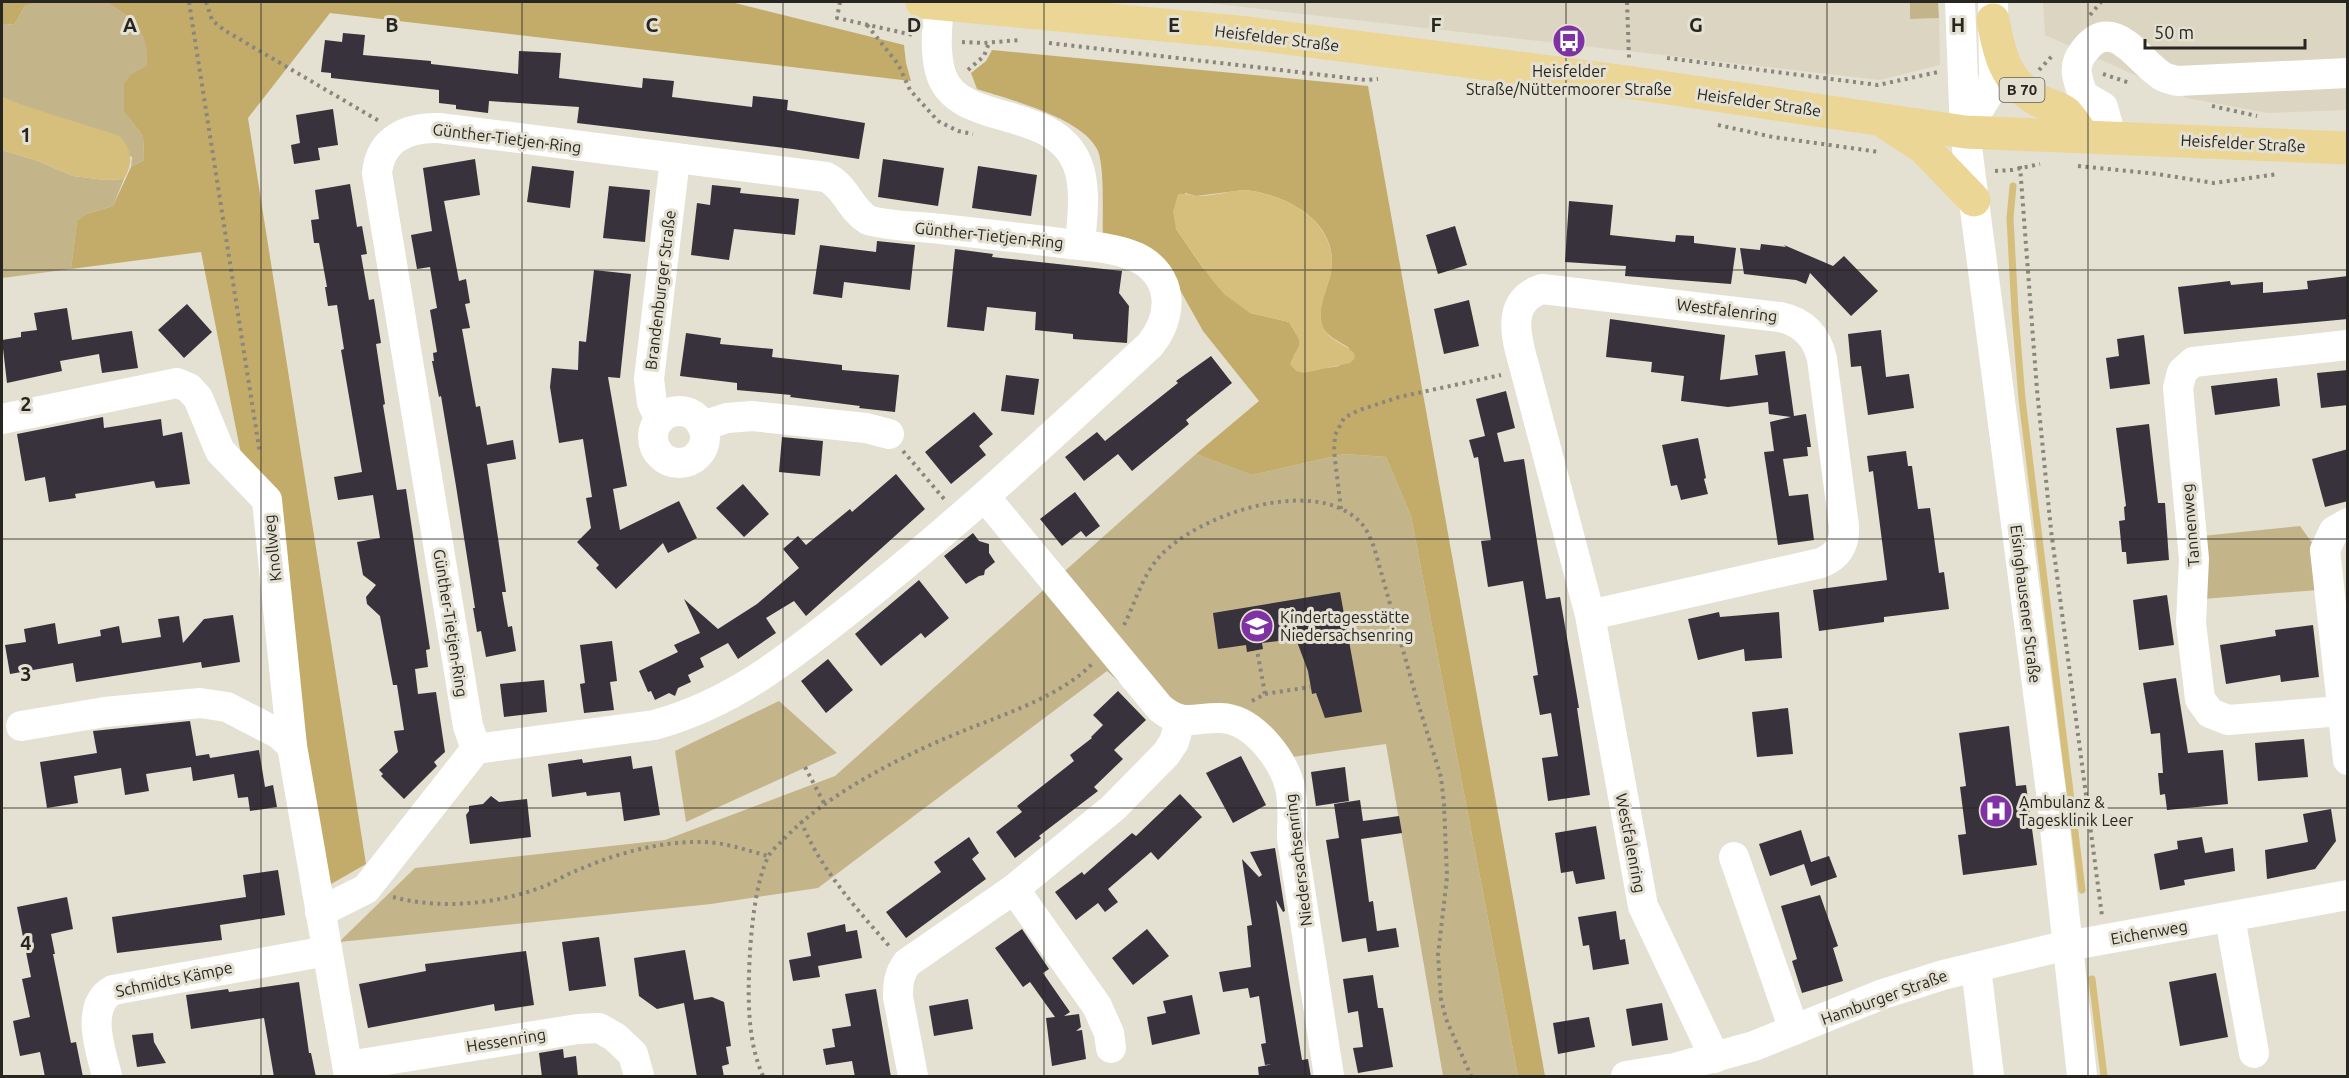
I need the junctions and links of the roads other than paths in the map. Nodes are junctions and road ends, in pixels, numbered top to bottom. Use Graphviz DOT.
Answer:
graph roads {
  1 [pos="1960,2"];
  2 [pos="931,3"];
  3 [pos="1993,11"];
  4 [pos="2348,73"];
  5 [pos="1881,119"];
  6 [pos="1965,132"];
  7 [pos="2097,136"];
  8 [pos="2348,148"];
  9 [pos="675,159"];
  10 [pos="1973,187"];
  11 [pos="1080,245"];
  12 [pos="2348,345"];
  13 [pos="2,418"];
  14 [pos="660,418"];
  15 [pos="702,426"];
  16 [pos="889,435"];
  17 [pos="985,497"];
  18 [pos="2348,523"];
  19 [pos="1590,615"];
  20 [pos="2341,711"];
  21 [pos="1180,721"];
  22 [pos="21,726"];
  23 [pos="292,746"];
  24 [pos="476,748"];
  25 [pos="2348,760"];
  26 [pos="1734,858"];
  27 [pos="1014,889"];
  28 [pos="2348,895"];
  29 [pos="320,912"];
  30 [pos="2230,918"];
  31 [pos="2069,946"];
  32 [pos="327,951"];
  33 [pos="1976,967"];
  34 [pos="1794,1030"];
  35 [pos="1111,1047"];
  36 [pos="2254,1053"];
  37 [pos="1715,1058"];
  38 [pos="349,1071"];
  39 [pos="1634,1076"];
  40 [pos="107,1077"];
  41 [pos="639,1077"];
  42 [pos="913,1077"];
  43 [pos="1329,1077"];
  44 [pos="1989,1077"];
  45 [pos="2082,1077"];
  1 -- 6 [label="street, Eisinghausener Straße"];
  2 -- 5 [label="main road, Heisfelder Straße"];
  2 -- 11 [label="street, Günther-Tietjen-Ring"];
  3 -- 6 [label="street"];
  3 -- 7 [label="main road, B 70"];
  4 -- 7 [label="street"];
  5 -- 6 [label="main road, Heisfelder Straße"];
  5 -- 10 [label="main road"];
  6 -- 7 [label="main road, Heisfelder Straße"];
  6 -- 10 [label="street, Eisinghausener Straße"];
  7 -- 8 [label="main road, Heisfelder Straße"];
  9 -- 11 [label="street, Günther-Tietjen-Ring"];
  9 -- 14 [label="street, Brandenburger Straße"];
  9 -- 24 [label="street, Günther-Tietjen-Ring"];
  10 -- 31 [label="street, Eisinghausener Straße"];
  11 -- 17 [label="street, Günther-Tietjen-Ring"];
  12 -- 20 [label="street, Tannenweg"];
  13 -- 23 [label="street, Knollweg"];
  14 -- 15 [label="street"];
  14 -- 15 [label="street, Brandenburger Straße"];
  15 -- 16 [label="street"];
  17 -- 21 [label="street"];
  17 -- 24 [label="street, Günther-Tietjen-Ring"];
  18 -- 20 [label="street"];
  19 -- 19 [label="street, Westfalenring"];
  19 -- 37 [label="street, Westfalenring"];
  20 -- 25 [label="street"];
  21 -- 27 [label="street"];
  21 -- 43 [label="street, Niedersachsenring"];
  22 -- 23 [label="street"];
  23 -- 29 [label="street, Knollweg"];
  24 -- 29 [label="street"];
  26 -- 34 [label="street"];
  27 -- 35 [label="street"];
  27 -- 42 [label="street"];
  28 -- 30 [label="street, Eichenweg"];
  29 -- 32 [label="street, Knollweg"];
  30 -- 31 [label="street, Eichenweg"];
  30 -- 36 [label="street"];
  31 -- 33 [label="street, Hamburger Straße"];
  31 -- 45 [label="street, Eisinghausener Straße"];
  32 -- 38 [label="street, Knollweg"];
  32 -- 40 [label="street, Schmidts Kämpe"];
  33 -- 34 [label="street, Hamburger Straße"];
  33 -- 44 [label="street"];
  34 -- 37 [label="street, Hamburger Straße"];
  37 -- 39 [label="street, Hamburger Straße"];
  38 -- 41 [label="street, Hessenring"];
}
